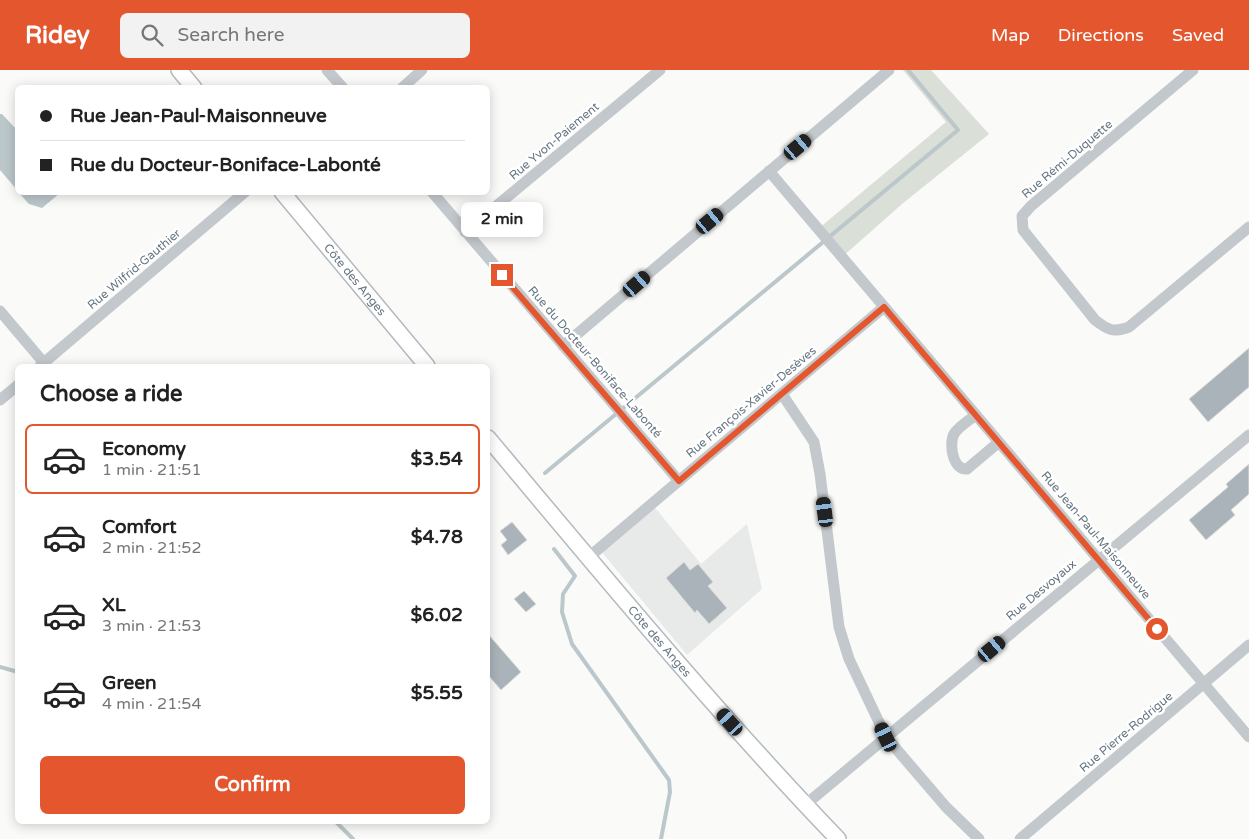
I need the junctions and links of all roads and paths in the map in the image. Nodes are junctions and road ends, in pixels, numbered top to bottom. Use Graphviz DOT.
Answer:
graph roads {
  1 [pos="179,70"];
  2 [pos="327,70"];
  3 [pos="422,70"];
  4 [pos="660,70"];
  5 [pos="889,70"];
  6 [pos="1193,70"];
  7 [pos="192,85"];
  8 [pos="340,85"];
  9 [pos="405,85"];
  10 [pos="769,171"];
  11 [pos="242,195"];
  12 [pos="284,195"];
  13 [pos="434,195"];
  14 [pos="1249,227"];
  15 [pos="465,232"];
  16 [pos="884,307"];
  17 [pos="0,311"];
  18 [pos="563,346"];
  19 [pos="41,364"];
  20 [pos="43,364"];
  21 [pos="425,364"];
  22 [pos="15,388"];
  23 [pos="782,394"];
  24 [pos="0,400"];
  25 [pos="976,415"];
  26 [pos="1249,434"];
  27 [pos="490,440"];
  28 [pos="999,442"];
  29 [pos="679,481"];
  30 [pos="589,557"];
  31 [pos="1099,560"];
  32 [pos="1249,645"];
  33 [pos="1204,684"];
  34 [pos="886,737"];
  35 [pos="1249,737"];
  36 [pos="805,805"];
  37 [pos="838,839"];
  38 [pos="979,839"];
  39 [pos="1020,839"];
  1 -- 7 [label="street"];
  2 -- 8 [label="street"];
  3 -- 9 [label="street"];
  4 -- 15 [label="street, Rue Yvon-Paiement"];
  5 -- 10 [label="street"];
  6 -- 14 [label="street, Rue Rémi-Duquette"];
  10 -- 16 [label="street, Rue Jean-Paul-Maisonneuve"];
  10 -- 18 [label="street"];
  11 -- 20 [label="street, Rue Wilfrid-Gauthier"];
  12 -- 21 [label="street, Côte des Anges"];
  13 -- 15 [label="street, Rue du Docteur-Boniface-Labonté"];
  15 -- 18 [label="street, Rue du Docteur-Boniface-Labonté"];
  16 -- 23 [label="street, Rue François-Xavier-Desèves"];
  16 -- 25 [label="street, Rue Jean-Paul-Maisonneuve"];
  17 -- 19 [label="street"];
  18 -- 29 [label="street, Rue du Docteur-Boniface-Labonté"];
  22 -- 24 [label="street"];
  23 -- 29 [label="street, Rue François-Xavier-Desèves"];
  23 -- 34 [label="street"];
  25 -- 28 [label="street, Rue Jean-Paul-Maisonneuve"];
  25 -- 28 [label="street"];
  26 -- 31 [label="street, Rue Desvoyaux"];
  27 -- 30 [label="street, Côte des Anges"];
  28 -- 31 [label="street, Rue Jean-Paul-Maisonneuve"];
  29 -- 30 [label="street, Rue François-Xavier-Desèves"];
  30 -- 36 [label="street, Côte des Anges"];
  31 -- 33 [label="street, Rue Jean-Paul-Maisonneuve"];
  31 -- 34 [label="street, Rue Desvoyaux"];
  32 -- 33 [label="street, Rue Pierre-Rodrigue"];
  33 -- 35 [label="street, Rue Jean-Paul-Maisonneuve"];
  33 -- 39 [label="street, Rue Pierre-Rodrigue"];
  34 -- 36 [label="street, Rue Desvoyaux"];
  34 -- 38 [label="street"];
  36 -- 37 [label="street, Côte des Anges"];
}
